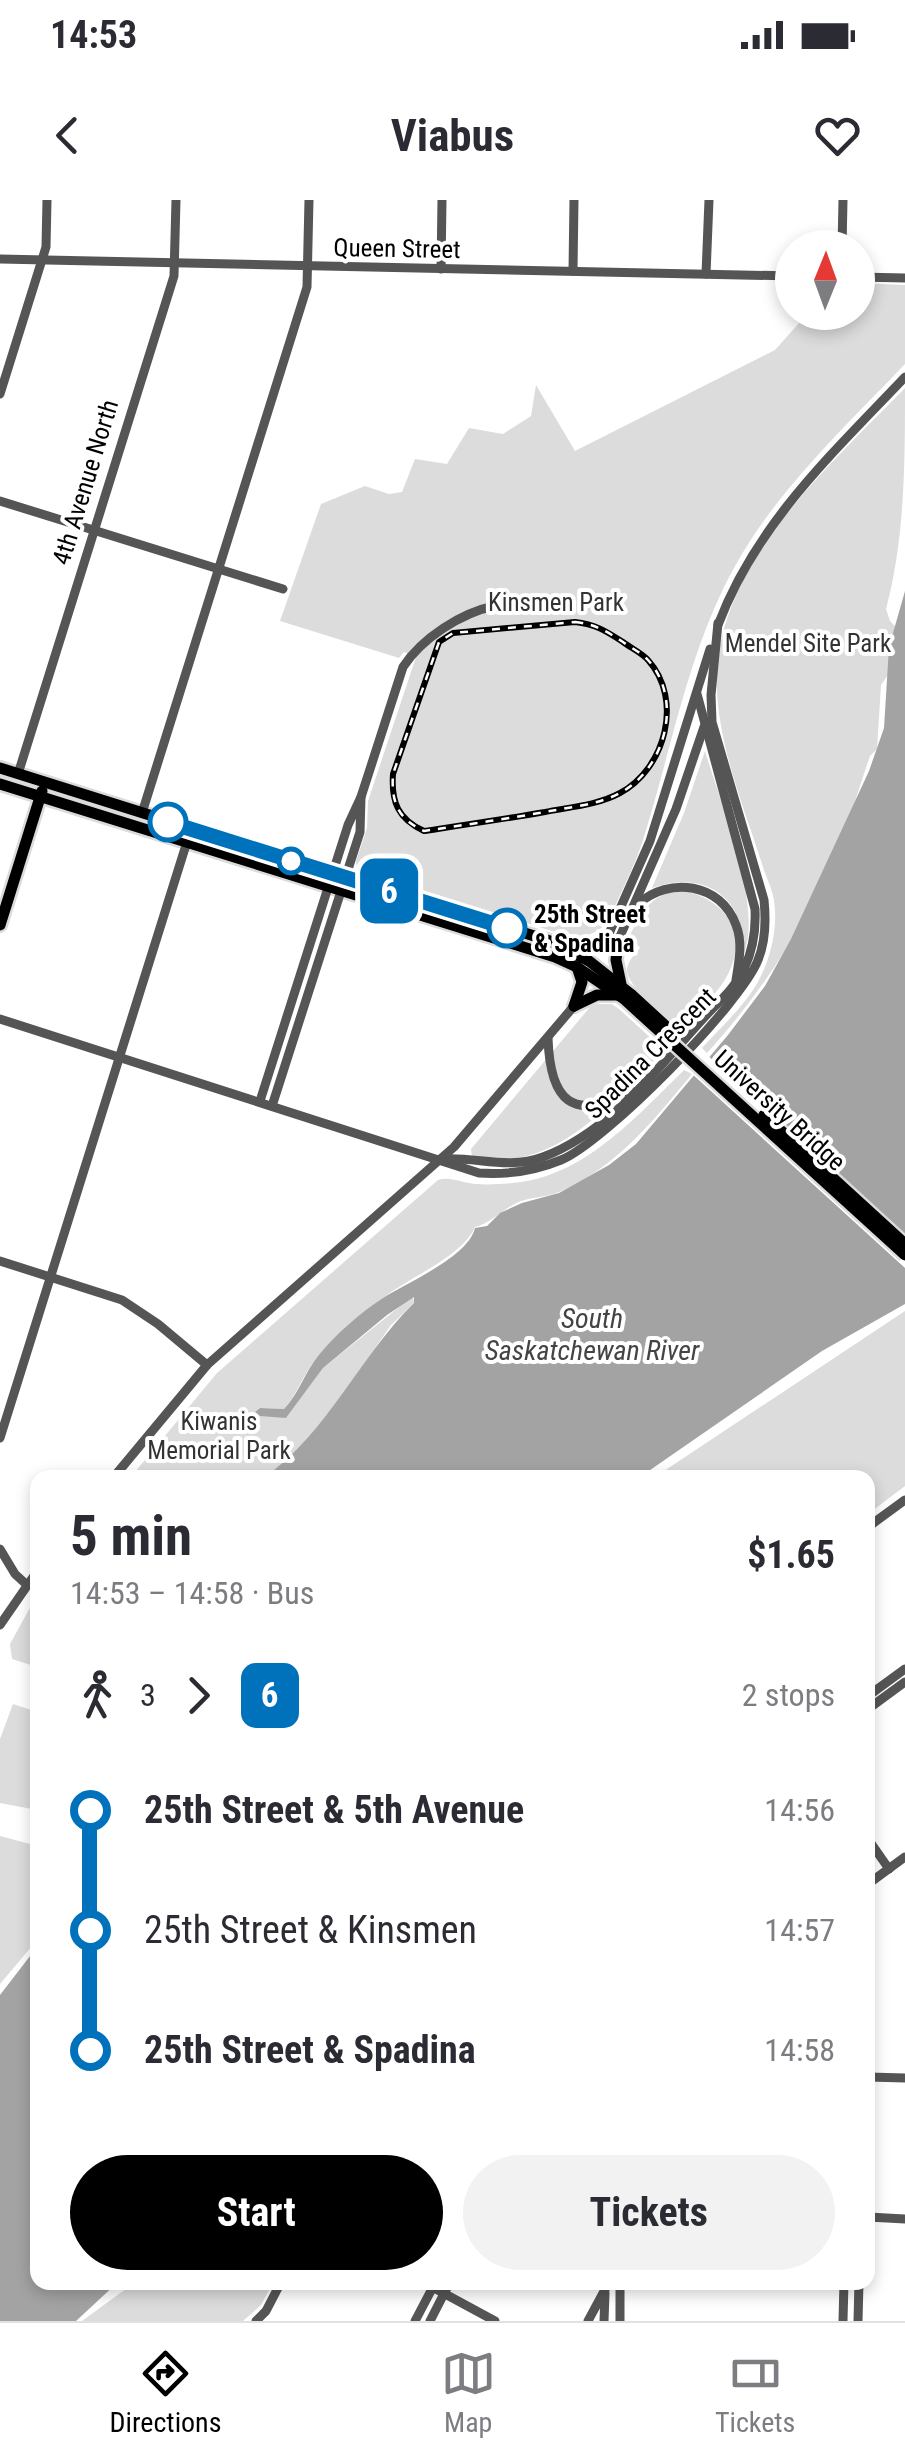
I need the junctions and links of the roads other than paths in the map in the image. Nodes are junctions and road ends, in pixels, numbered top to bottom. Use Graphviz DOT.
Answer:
graph roads {
  1 [pos="47,200"];
  2 [pos="176,200"];
  3 [pos="309,200"];
  4 [pos="442,200"];
  5 [pos="574,200"];
  6 [pos="708,200"];
  7 [pos="843,200"];
  8 [pos="842,230"];
  9 [pos="0,259"];
  10 [pos="42,260"];
  11 [pos="175,265"];
  12 [pos="308,266"];
  13 [pos="441,270"];
  14 [pos="572,270"];
  15 [pos="706,274"];
  16 [pos="775,276"];
  17 [pos="875,277"];
  18 [pos="905,278"];
  19 [pos="901,381"];
  20 [pos="0,394"];
  21 [pos="0,501"];
  22 [pos="94,530"];
  23 [pos="221,570"];
  24 [pos="282,589"];
  25 [pos="494,606"];
  26 [pos="718,623"];
  27 [pos="697,694"];
  28 [pos="711,695"];
  29 [pos="704,726"];
  30 [pos="0,768"];
  31 [pos="18,774"];
  32 [pos="44,782"];
  33 [pos="0,784"];
  34 [pos="40,797"];
  35 [pos="142,814"];
  36 [pos="191,829"];
  37 [pos="186,844"];
  38 [pos="340,876"];
  39 [pos="335,890"];
  40 [pos="636,906"];
  41 [pos="0,925"];
  42 [pos="613,939"];
  43 [pos="574,950"];
  44 [pos="577,967"];
  45 [pos="736,982"];
  46 [pos="621,984"];
  47 [pos="628,997"];
  48 [pos="574,1006"];
  49 [pos="0,1019"];
  50 [pos="548,1038"];
  51 [pos="120,1056"];
  52 [pos="646,1081"];
  53 [pos="260,1102"];
  54 [pos="272,1106"];
  55 [pos="441,1159"];
  56 [pos="905,1244"];
  57 [pos="905,1255"];
  58 [pos="0,1260"];
  59 [pos="51,1277"];
  60 [pos="207,1365"];
  61 [pos="0,1438"];
  62 [pos="119,1470"];
  63 [pos="904,1502"];
  64 [pos="875,1521"];
  65 [pos="0,1549"];
  66 [pos="30,1581"];
  67 [pos="27,1585"];
  68 [pos="0,1625"];
  69 [pos="905,1669"];
  70 [pos="905,1682"];
  71 [pos="875,1691"];
  72 [pos="875,1704"];
  73 [pos="875,1848"];
  74 [pos="905,1857"];
  75 [pos="889,1869"];
  76 [pos="875,1879"];
  77 [pos="875,2077"];
  78 [pos="905,2078"];
  79 [pos="875,2217"];
  80 [pos="905,2218"];
  81 [pos="277,2290"];
  82 [pos="428,2290"];
  83 [pos="438,2290"];
  84 [pos="446,2290"];
  85 [pos="605,2290"];
  86 [pos="607,2290"];
  87 [pos="620,2290"];
  88 [pos="844,2290"];
  89 [pos="859,2290"];
  90 [pos="444,2294"];
  91 [pos="256,2321"];
  92 [pos="415,2321"];
  93 [pos="430,2321"];
  94 [pos="495,2321"];
  95 [pos="588,2321"];
  96 [pos="604,2321"];
  97 [pos="620,2321"];
  98 [pos="843,2321"];
  99 [pos="858,2321"];
  1 -- 10 [label="street"];
  2 -- 11 [label="street, 4th Avenue North"];
  3 -- 12 [label="street"];
  4 -- 13 [label="street"];
  5 -- 14 [label="street"];
  6 -- 15 [label="street"];
  7 -- 8 [label="street"];
  9 -- 10 [label="street, Queen Street"];
  10 -- 11 [label="street, Queen Street"];
  10 -- 20 [label="street"];
  11 -- 12 [label="street, Queen Street"];
  11 -- 22 [label="street, 4th Avenue North"];
  12 -- 13 [label="street, Queen Street"];
  12 -- 23 [label="street"];
  13 -- 14 [label="street, Queen Street"];
  14 -- 15 [label="street, Queen Street"];
  15 -- 16 [label="street, Queen Street"];
  17 -- 18 [label="street"];
  19 -- 26 [label="street, Spadina Crescent"];
  21 -- 22 [label="street"];
  22 -- 23 [label="street"];
  22 -- 31 [label="street, 4th Avenue North"];
  23 -- 24 [label="street"];
  23 -- 35 [label="street"];
  25 -- 38 [label="street"];
  26 -- 27 [label="street, Spadina Crescent"];
  26 -- 28 [label="street, Spadina Crescent"];
  27 -- 29 [label="street, Spadina Crescent"];
  27 -- 42 [label="street, Spadina Crescent"];
  28 -- 29 [label="street, Spadina Crescent"];
  28 -- 55 [label="street, Spadina Crescent"];
  29 -- 40 [label="street, Spadina Crescent"];
  29 -- 45 [label="street, Spadina Crescent"];
  30 -- 31 [label="main road"];
  31 -- 32 [label="main road"];
  32 -- 34 [label="main road"];
  32 -- 35 [label="main road"];
  33 -- 34 [label="main road"];
  34 -- 37 [label="main road"];
  34 -- 41 [label="main road"];
  35 -- 36 [label="main road"];
  36 -- 37 [label="street"];
  36 -- 38 [label="main road"];
  37 -- 39 [label="main road"];
  37 -- 51 [label="street"];
  38 -- 39 [label="street"];
  38 -- 43 [label="main road"];
  39 -- 44 [label="main road"];
  39 -- 53 [label="street"];
  39 -- 54 [label="street"];
  40 -- 42 [label="street, Spadina Crescent"];
  40 -- 45 [label="street"];
  42 -- 43 [label="main road"];
  42 -- 46 [label="main road"];
  43 -- 46 [label="main road"];
  44 -- 47 [label="main road"];
  44 -- 48 [label="main road"];
  45 -- 52 [label="street, Spadina Crescent"];
  46 -- 47 [label="main road"];
  47 -- 48 [label="main road"];
  47 -- 56 [label="main road, University Bridge, bridge"];
  47 -- 57 [label="main road, University Bridge, bridge"];
  48 -- 50 [label="street"];
  49 -- 51 [label="street"];
  50 -- 52 [label="street"];
  50 -- 55 [label="street"];
  51 -- 53 [label="street"];
  51 -- 59 [label="street"];
  52 -- 55 [label="street, Spadina Crescent"];
  53 -- 54 [label="street"];
  54 -- 55 [label="street"];
  55 -- 60 [label="street"];
  58 -- 59 [label="street"];
  59 -- 60 [label="street"];
  59 -- 61 [label="street"];
  60 -- 62 [label="street"];
  63 -- 64 [label="street"];
  65 -- 67 [label="street"];
  66 -- 67 [label="street"];
  67 -- 68 [label="street"];
  69 -- 71 [label="street"];
  70 -- 72 [label="street"];
  73 -- 75 [label="street"];
  74 -- 75 [label="street"];
  75 -- 76 [label="street"];
  77 -- 78 [label="street"];
  79 -- 80 [label="street"];
  81 -- 91 [label="street"];
  82 -- 92 [label="street"];
  83 -- 90 [label="street"];
  84 -- 90 [label="street"];
  85 -- 95 [label="street"];
  86 -- 96 [label="street"];
  87 -- 97 [label="street"];
  88 -- 98 [label="street"];
  89 -- 99 [label="street"];
  90 -- 93 [label="street"];
  90 -- 94 [label="street"];
}
